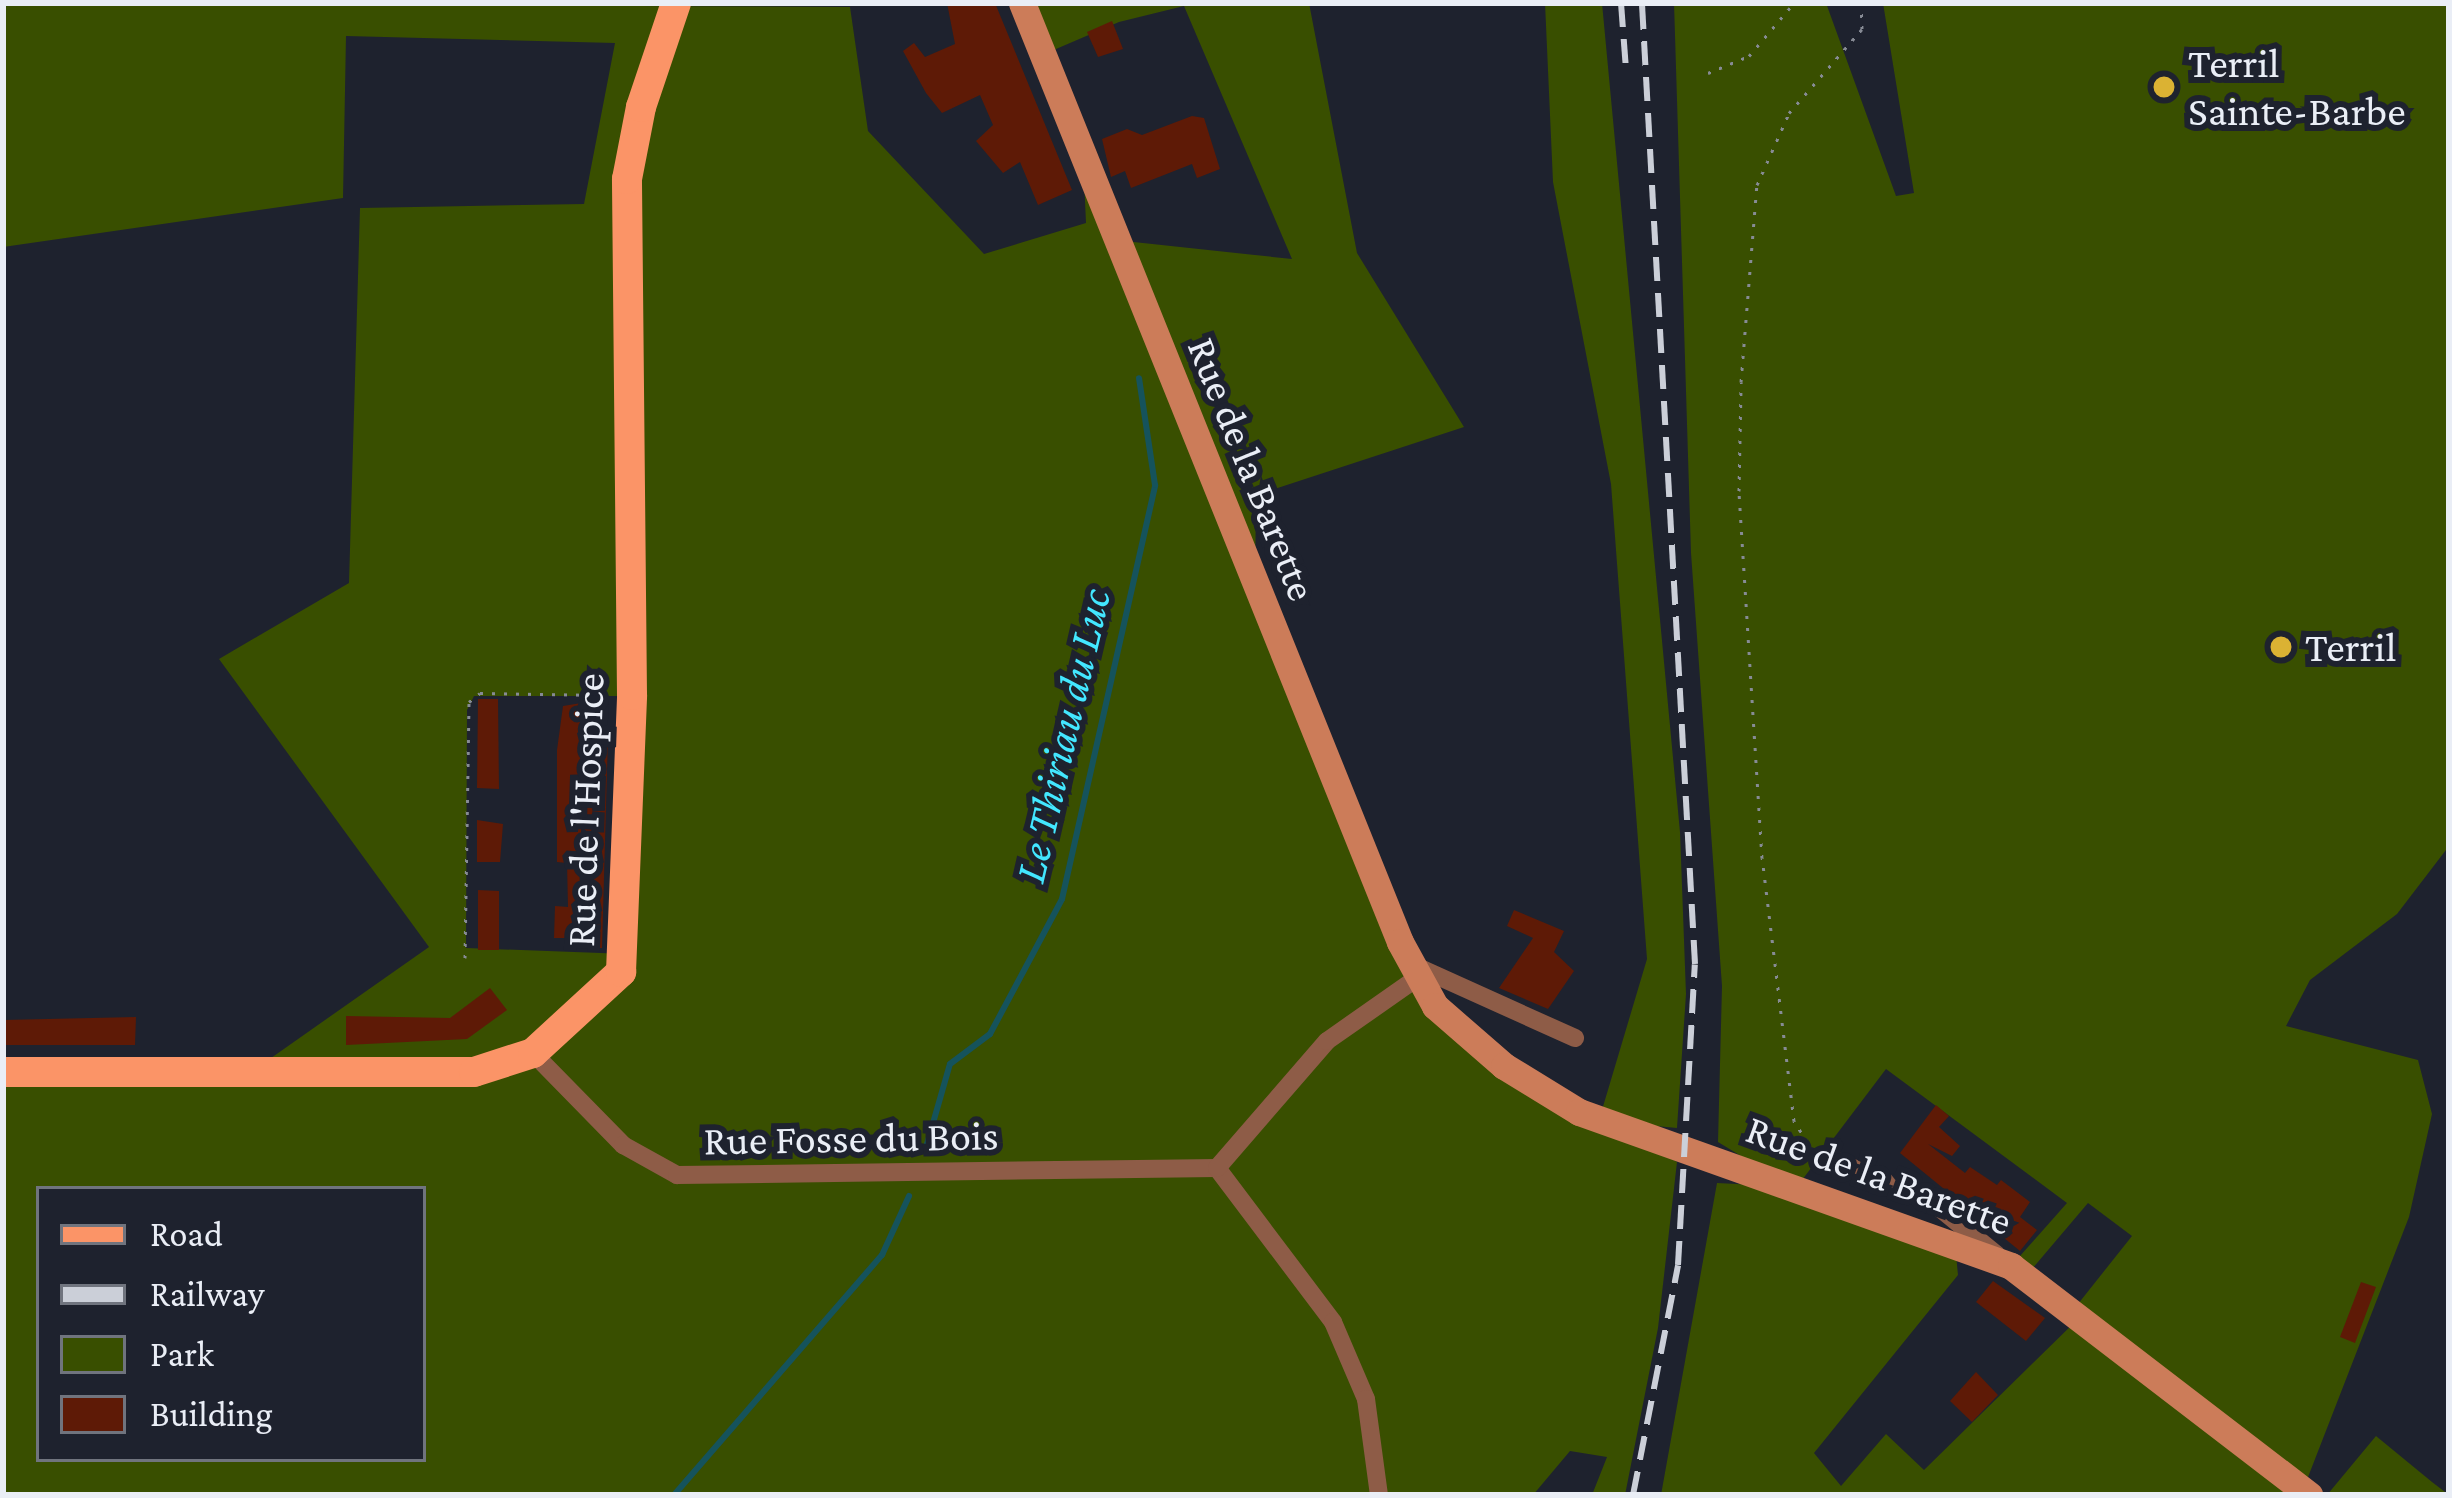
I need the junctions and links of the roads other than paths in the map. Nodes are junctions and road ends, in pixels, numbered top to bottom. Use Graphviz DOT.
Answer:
graph roads {
  1 [pos="676,3"];
  2 [pos="1022,3"];
  3 [pos="1414,971"];
  4 [pos="1575,1038"];
  5 [pos="532,1053"];
  6 [pos="3,1072"];
  7 [pos="1832,1159"];
  8 [pos="1217,1168"];
  9 [pos="2012,1266"];
  10 [pos="1379,1495"];
  11 [pos="2308,1495"];
  1 -- 5 [label="main road, Rue de l'Hospice"];
  2 -- 3 [label="street, Rue de la Barette"];
  3 -- 4 [label="street"];
  3 -- 8 [label="street"];
  3 -- 9 [label="street, Rue de la Barette"];
  5 -- 6 [label="main road, Rue de l'Hospice"];
  5 -- 8 [label="street, Rue Fosse du Bois"];
  7 -- 9 [label="street"];
  8 -- 10 [label="street"];
  9 -- 11 [label="street, Rue de la Barette"];
}
